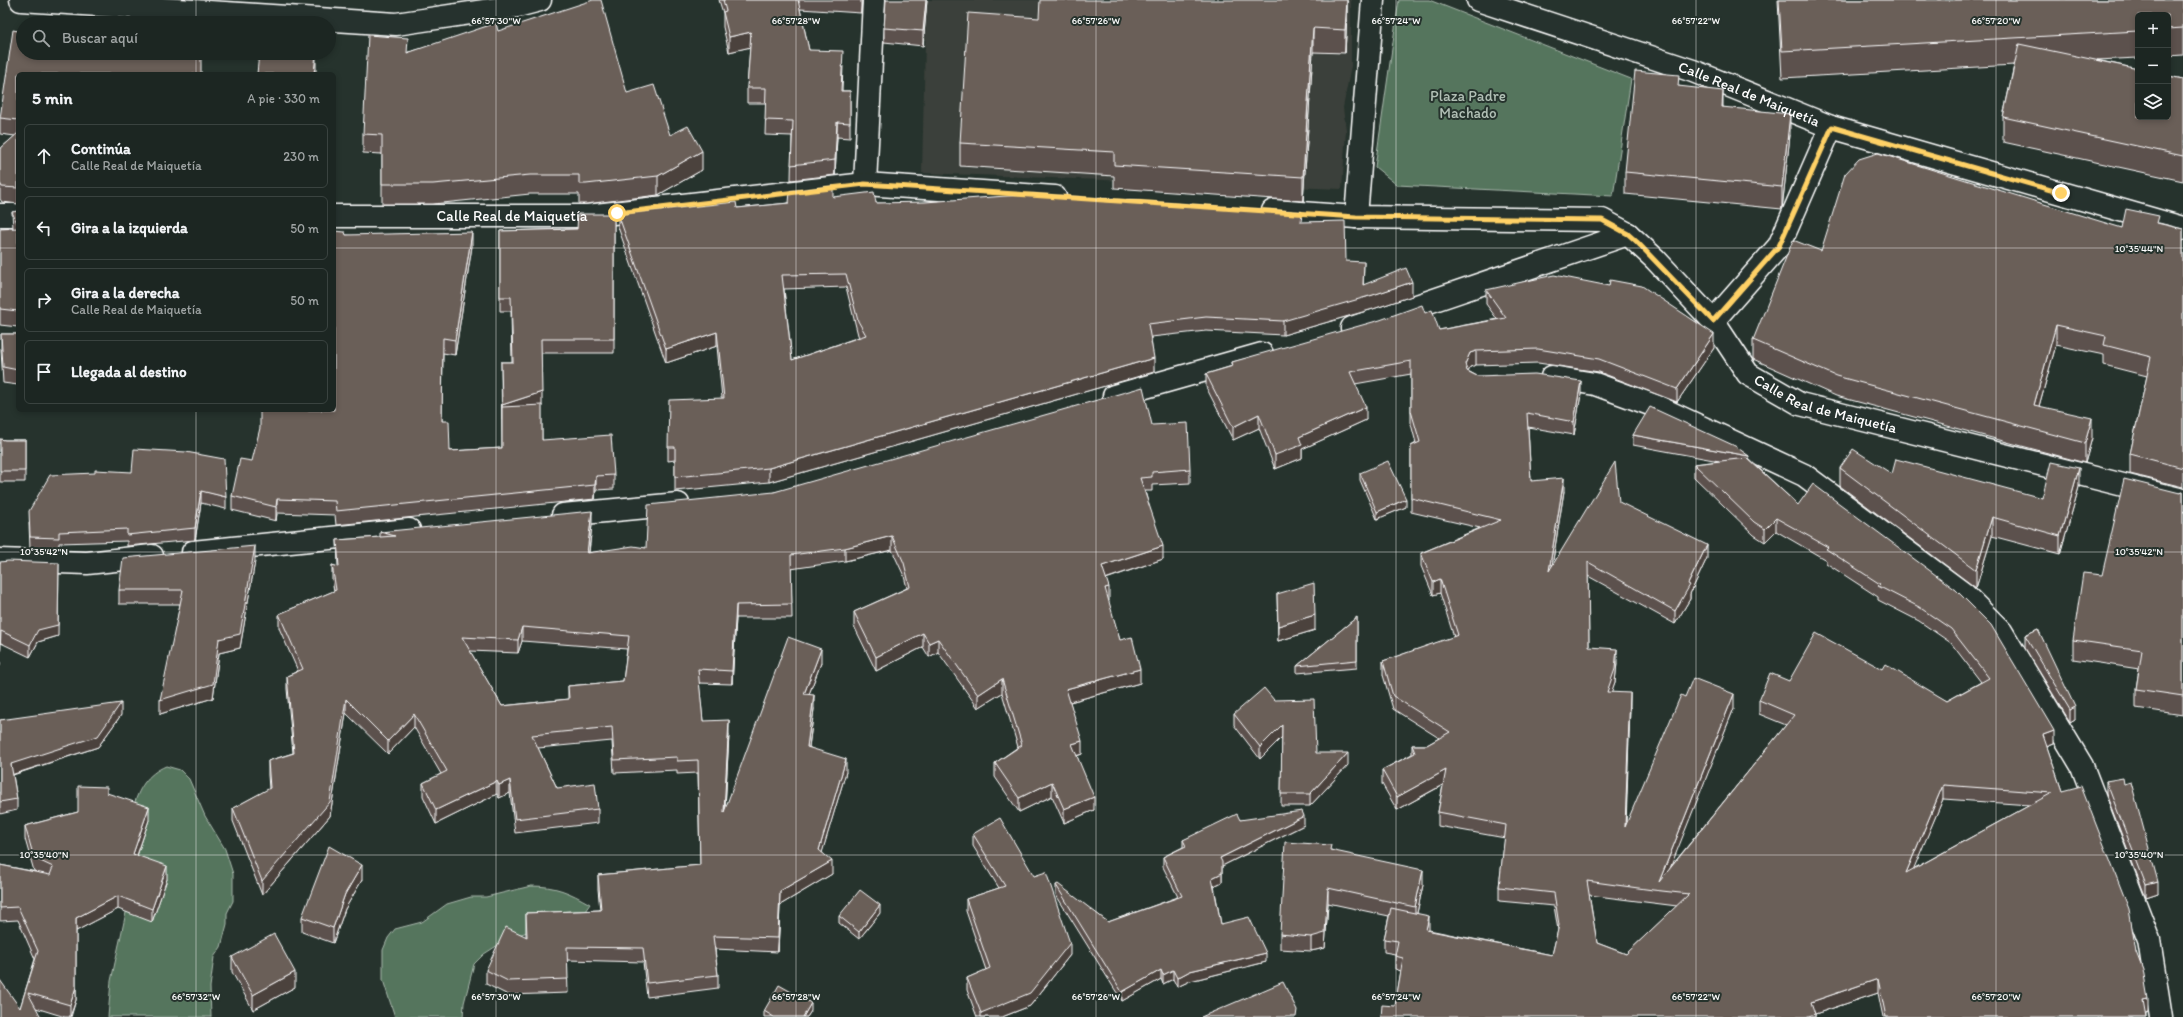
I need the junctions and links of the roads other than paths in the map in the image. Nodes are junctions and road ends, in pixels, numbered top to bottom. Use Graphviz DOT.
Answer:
graph roads {
  1 [pos="20,0"];
  2 [pos="540,0"];
  3 [pos="874,0"];
  4 [pos="1372,0"];
  5 [pos="1478,0"];
  6 [pos="271,16"];
  7 [pos="336,20"];
  8 [pos="1832,127"];
  9 [pos="865,184"];
  10 [pos="1079,198"];
  11 [pos="1253,210"];
  12 [pos="0,215"];
  13 [pos="16,215"];
  14 [pos="336,216"];
  15 [pos="1356,217"];
  16 [pos="2183,228"];
  17 [pos="1628,234"];
  18 [pos="1713,321"];
  19 [pos="1331,334"];
  20 [pos="1278,349"];
  21 [pos="1536,375"];
  22 [pos="1093,402"];
  23 [pos="2183,500"];
  24 [pos="699,502"];
  25 [pos="540,517"];
  26 [pos="429,528"];
  27 [pos="0,560"];
  28 [pos="2162,1017"];
  1 -- 6 [label="street"];
  2 -- 7 [label="street"];
  3 -- 9 [label="street"];
  4 -- 15 [label="street"];
  5 -- 8 [label="street, Calle Real de Maiquetía"];
  8 -- 16 [label="street, Calle Real de Maiquetía"];
  8 -- 18 [label="street"];
  9 -- 10 [label="street, Calle Real de Maiquetía"];
  9 -- 14 [label="street, Calle Real de Maiquetía"];
  11 -- 15 [label="street, Calle Real de Maiquetía"];
  12 -- 13 [label="street"];
  15 -- 17 [label="street, Calle Real de Maiquetía"];
  17 -- 18 [label="street, Calle Real de Maiquetía"];
  17 -- 19 [label="street"];
  18 -- 23 [label="street, Calle Real de Maiquetía"];
  20 -- 22 [label="street"];
  21 -- 28 [label="street"];
  24 -- 25 [label="street"];
  26 -- 27 [label="street"];
}
